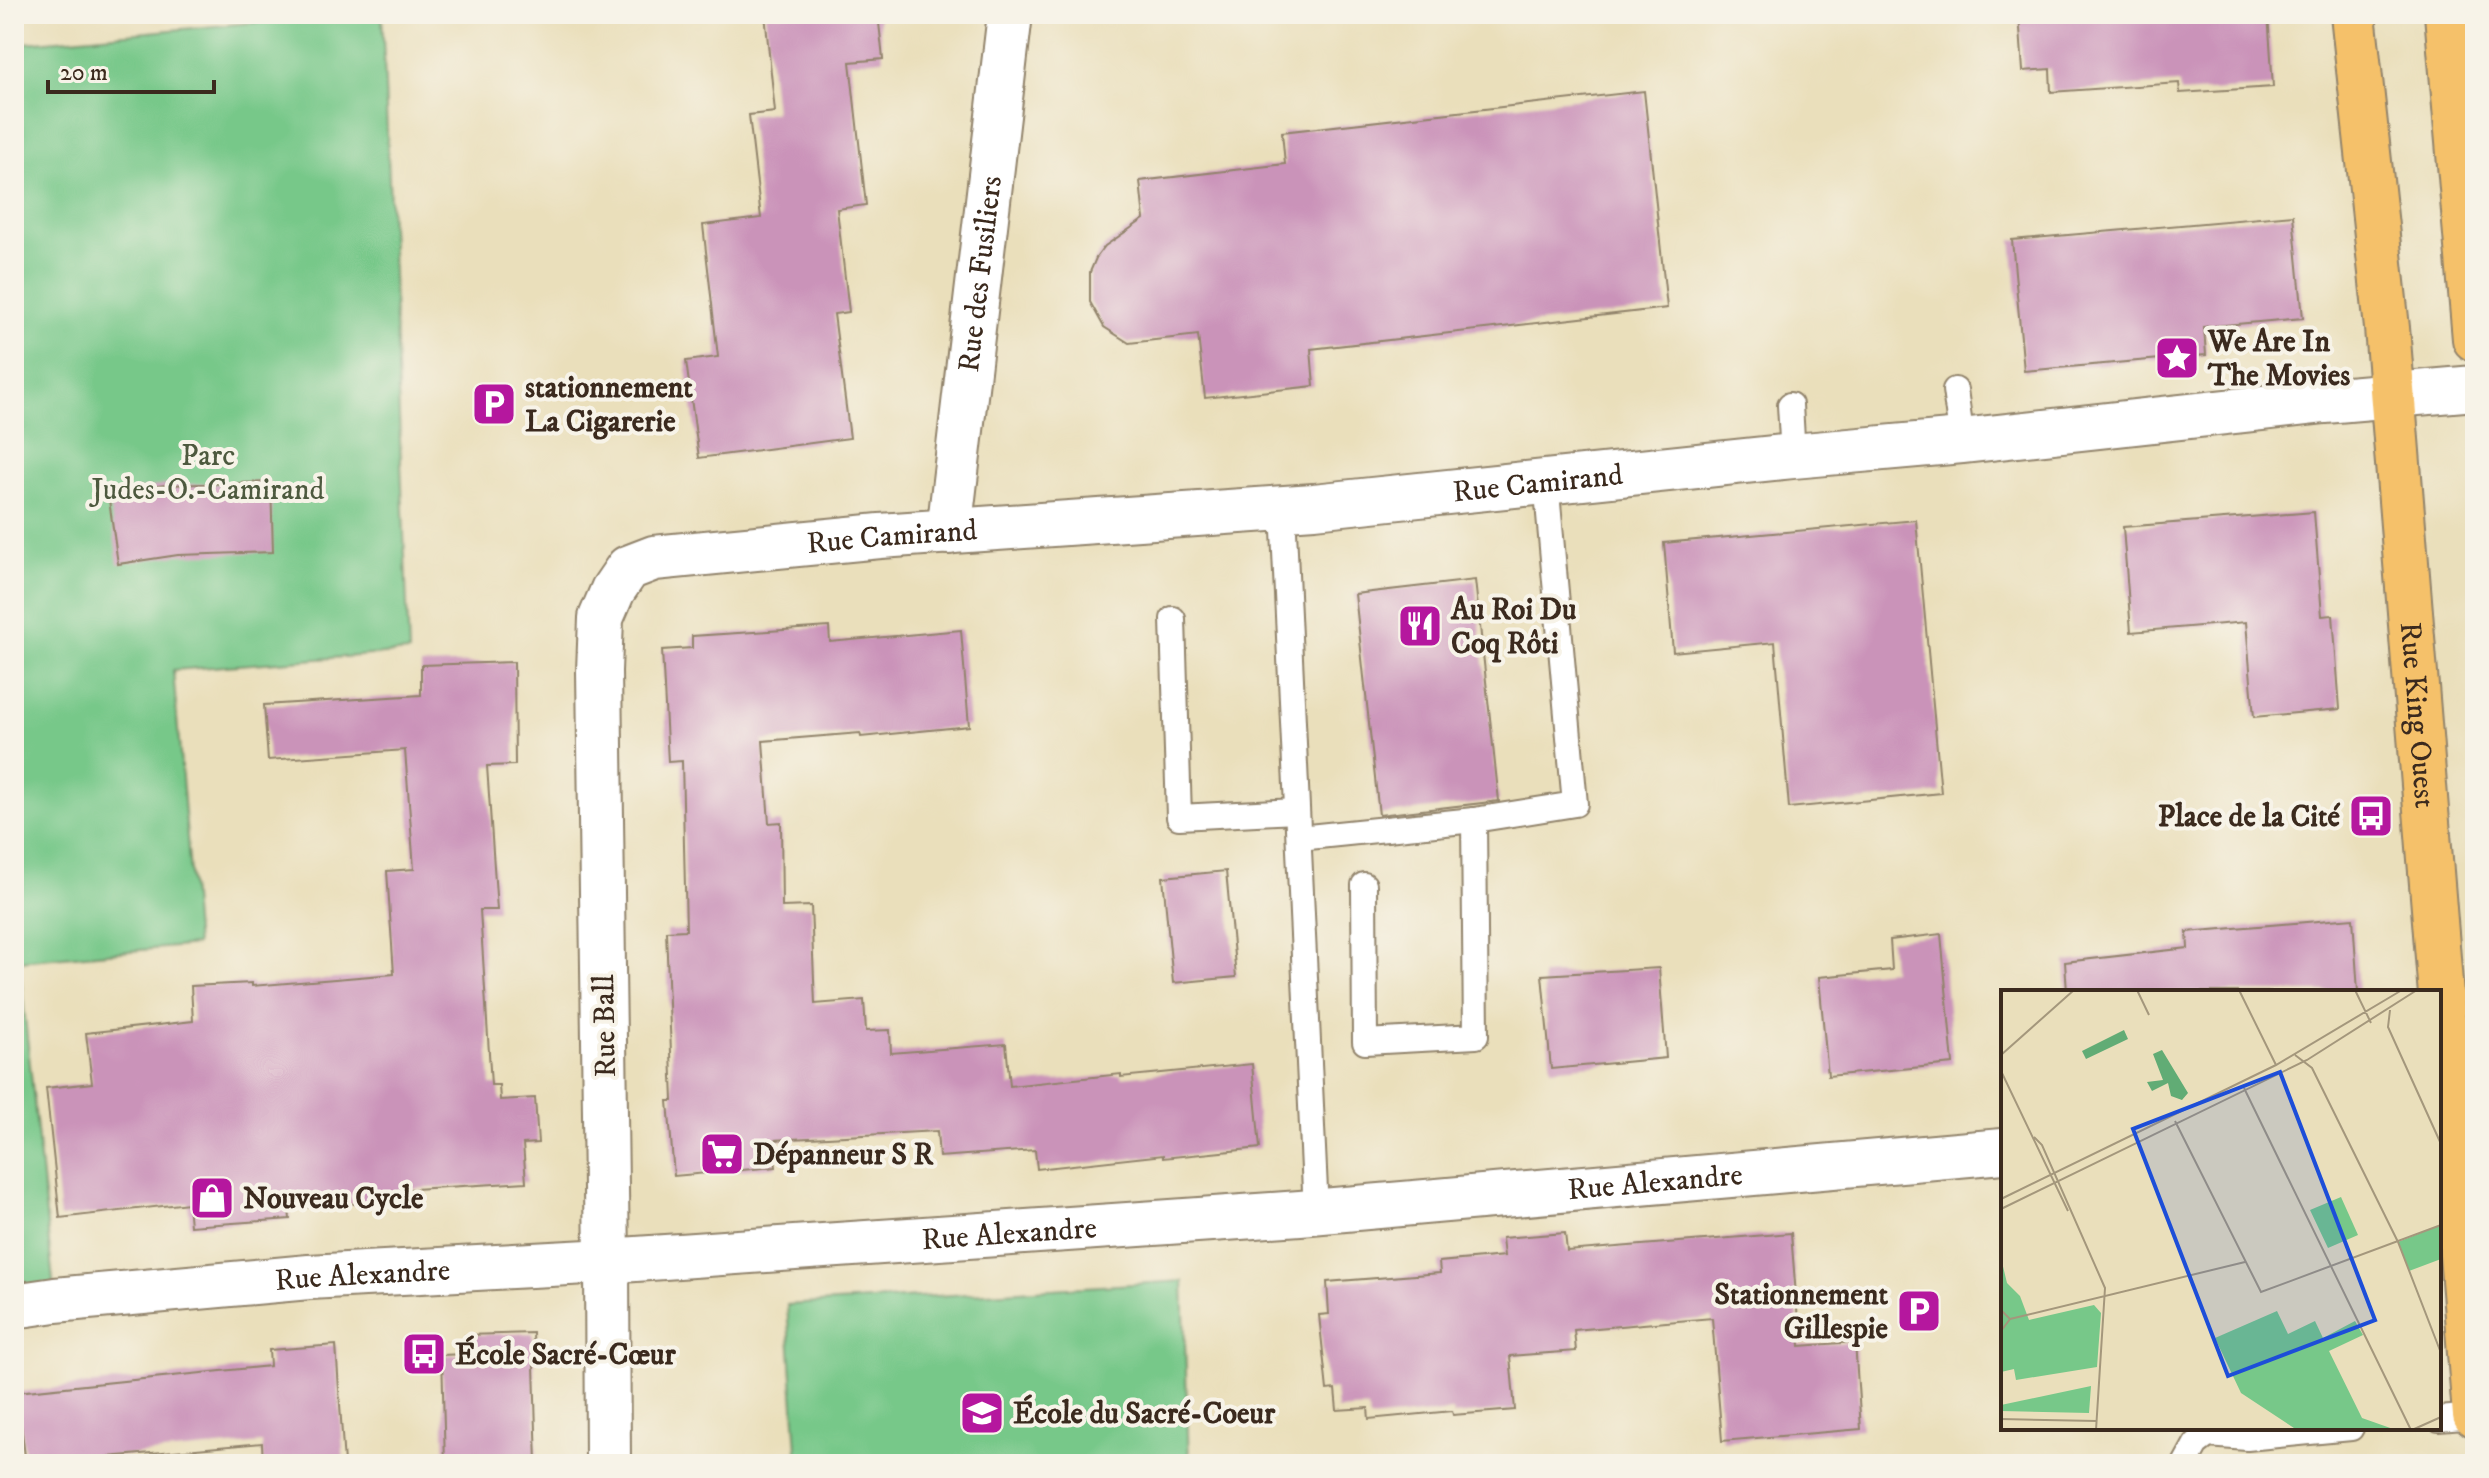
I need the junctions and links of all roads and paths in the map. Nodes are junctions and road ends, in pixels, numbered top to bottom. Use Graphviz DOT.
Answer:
graph roads {
  1 [pos="1010,14"];
  2 [pos="2353,14"];
  3 [pos="2447,14"];
  4 [pos="2475,339"];
  5 [pos="2475,388"];
  6 [pos="1955,390"];
  7 [pos="2392,394"];
  8 [pos="1790,405"];
  9 [pos="1962,441"];
  10 [pos="1793,456"];
  11 [pos="1546,481"];
  12 [pos="1283,509"];
  13 [pos="949,532"];
  14 [pos="613,590"];
  15 [pos="1173,619"];
  16 [pos="1297,811"];
  17 [pos="1474,820"];
  18 [pos="1299,838"];
  19 [pos="1364,885"];
  20 [pos="2455,1110"];
  21 [pos="2001,1151"];
  22 [pos="1316,1212"];
  23 [pos="607,1261"];
  24 [pos="14,1306"];
  25 [pos="2475,1415"];
  26 [pos="2441,1419"];
  27 [pos="2330,1430"];
  28 [pos="608,1464"];
  29 [pos="2185,1464"];
  1 -- 13 [label="street, Rue des Fusiliers"];
  2 -- 7 [label="main road, Rue King Ouest"];
  3 -- 4 [label="main road"];
  5 -- 7 [label="street, Rue Camirand"];
  6 -- 9 [label="lane"];
  7 -- 9 [label="street, Rue Camirand"];
  7 -- 20 [label="main road, Rue King Ouest"];
  8 -- 10 [label="lane"];
  9 -- 10 [label="street, Rue Camirand"];
  10 -- 11 [label="street, Rue Camirand"];
  11 -- 12 [label="street, Rue Camirand"];
  11 -- 17 [label="lane"];
  12 -- 13 [label="street, Rue Camirand"];
  12 -- 16 [label="lane"];
  13 -- 14 [label="street, Rue Camirand"];
  14 -- 23 [label="street, Rue Ball"];
  15 -- 16 [label="lane"];
  16 -- 18 [label="lane"];
  17 -- 18 [label="lane"];
  17 -- 19 [label="lane"];
  18 -- 22 [label="lane"];
  20 -- 25 [label="main road, Rue King Ouest"];
  21 -- 22 [label="street, Rue Alexandre"];
  22 -- 23 [label="street, Rue Alexandre"];
  23 -- 24 [label="street, Rue Alexandre"];
  23 -- 28 [label="street, Rue Ball"];
  25 -- 26 [label="lane"];
  27 -- 29 [label="lane"];
}
